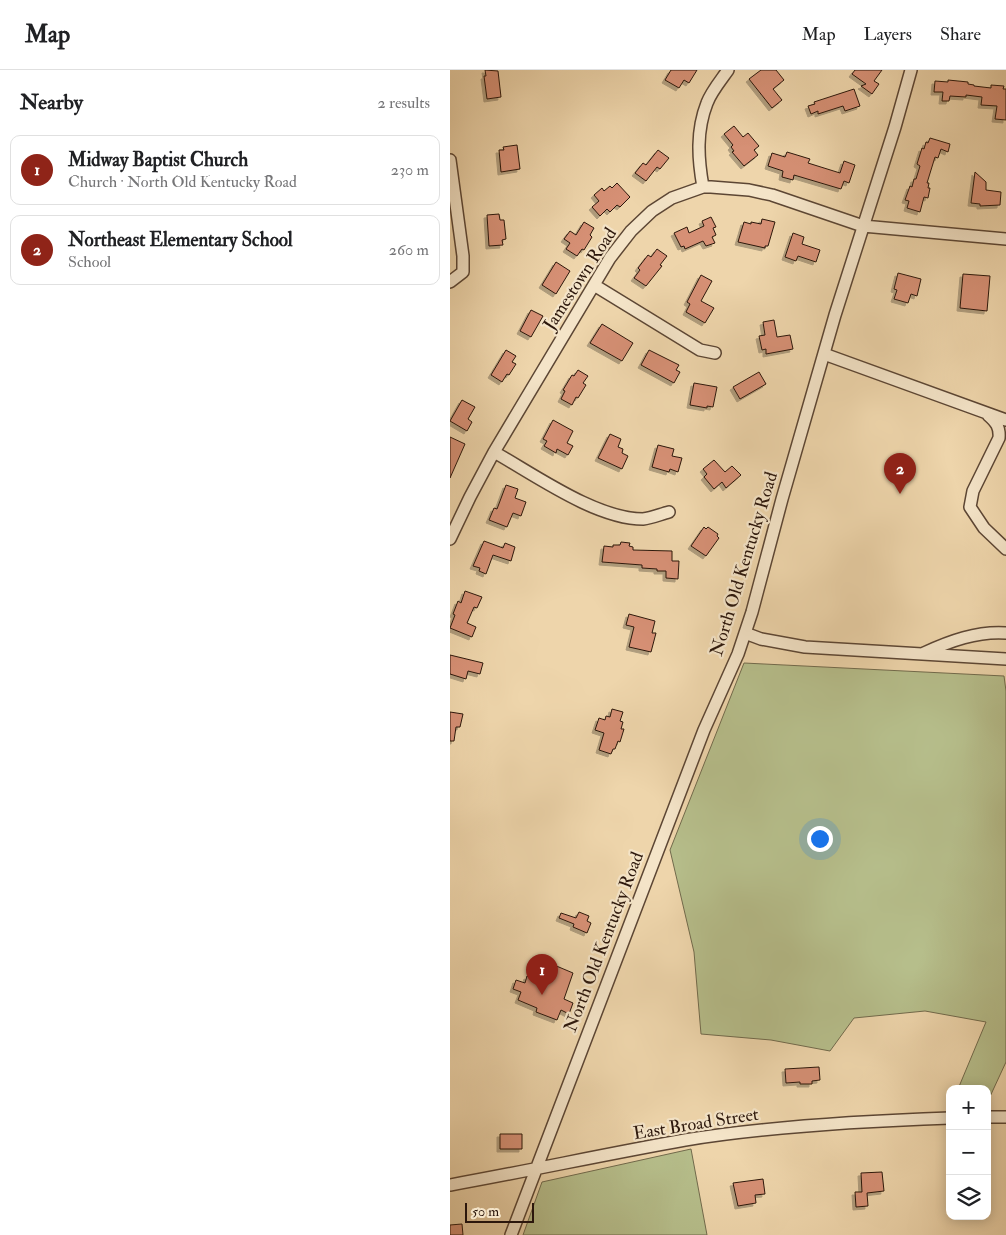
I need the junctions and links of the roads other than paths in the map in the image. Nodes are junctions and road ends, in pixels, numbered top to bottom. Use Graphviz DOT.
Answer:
graph roads {
  1 [pos="728,70"];
  2 [pos="911,70"];
  3 [pos="450,160"];
  4 [pos="703,187"];
  5 [pos="863,226"];
  6 [pos="1006,239"];
  7 [pos="450,282"];
  8 [pos="594,285"];
  9 [pos="715,353"];
  10 [pos="824,354"];
  11 [pos="986,412"];
  12 [pos="1006,420"];
  13 [pos="494,452"];
  14 [pos="669,512"];
  15 [pos="450,539"];
  16 [pos="1006,549"];
  17 [pos="745,633"];
  18 [pos="1006,633"];
  19 [pos="920,654"];
  20 [pos="1006,660"];
  21 [pos="991,1117"];
  22 [pos="1006,1117"];
  23 [pos="946,1118"];
  24 [pos="536,1170"];
  25 [pos="450,1185"];
  26 [pos="511,1235"];
  1 -- 4 [label="street"];
  2 -- 5 [label="street, North Old Kentucky Road"];
  3 -- 7 [label="street"];
  4 -- 5 [label="street, Jamestown Road"];
  4 -- 8 [label="street, Jamestown Road"];
  5 -- 6 [label="street, Jamestown Road"];
  5 -- 10 [label="street, North Old Kentucky Road"];
  8 -- 9 [label="street"];
  8 -- 13 [label="street, Jamestown Road"];
  10 -- 11 [label="street"];
  10 -- 17 [label="street, North Old Kentucky Road"];
  11 -- 12 [label="street"];
  11 -- 16 [label="street"];
  13 -- 14 [label="street"];
  13 -- 15 [label="street, Jamestown Road"];
  17 -- 19 [label="street"];
  17 -- 24 [label="street, North Old Kentucky Road"];
  18 -- 19 [label="street"];
  19 -- 20 [label="street"];
  21 -- 22 [label="street"];
  23 -- 24 [label="street, East Broad Street"];
  24 -- 25 [label="street, East Broad Street"];
  24 -- 26 [label="street, North Old Kentucky Road"];
}
